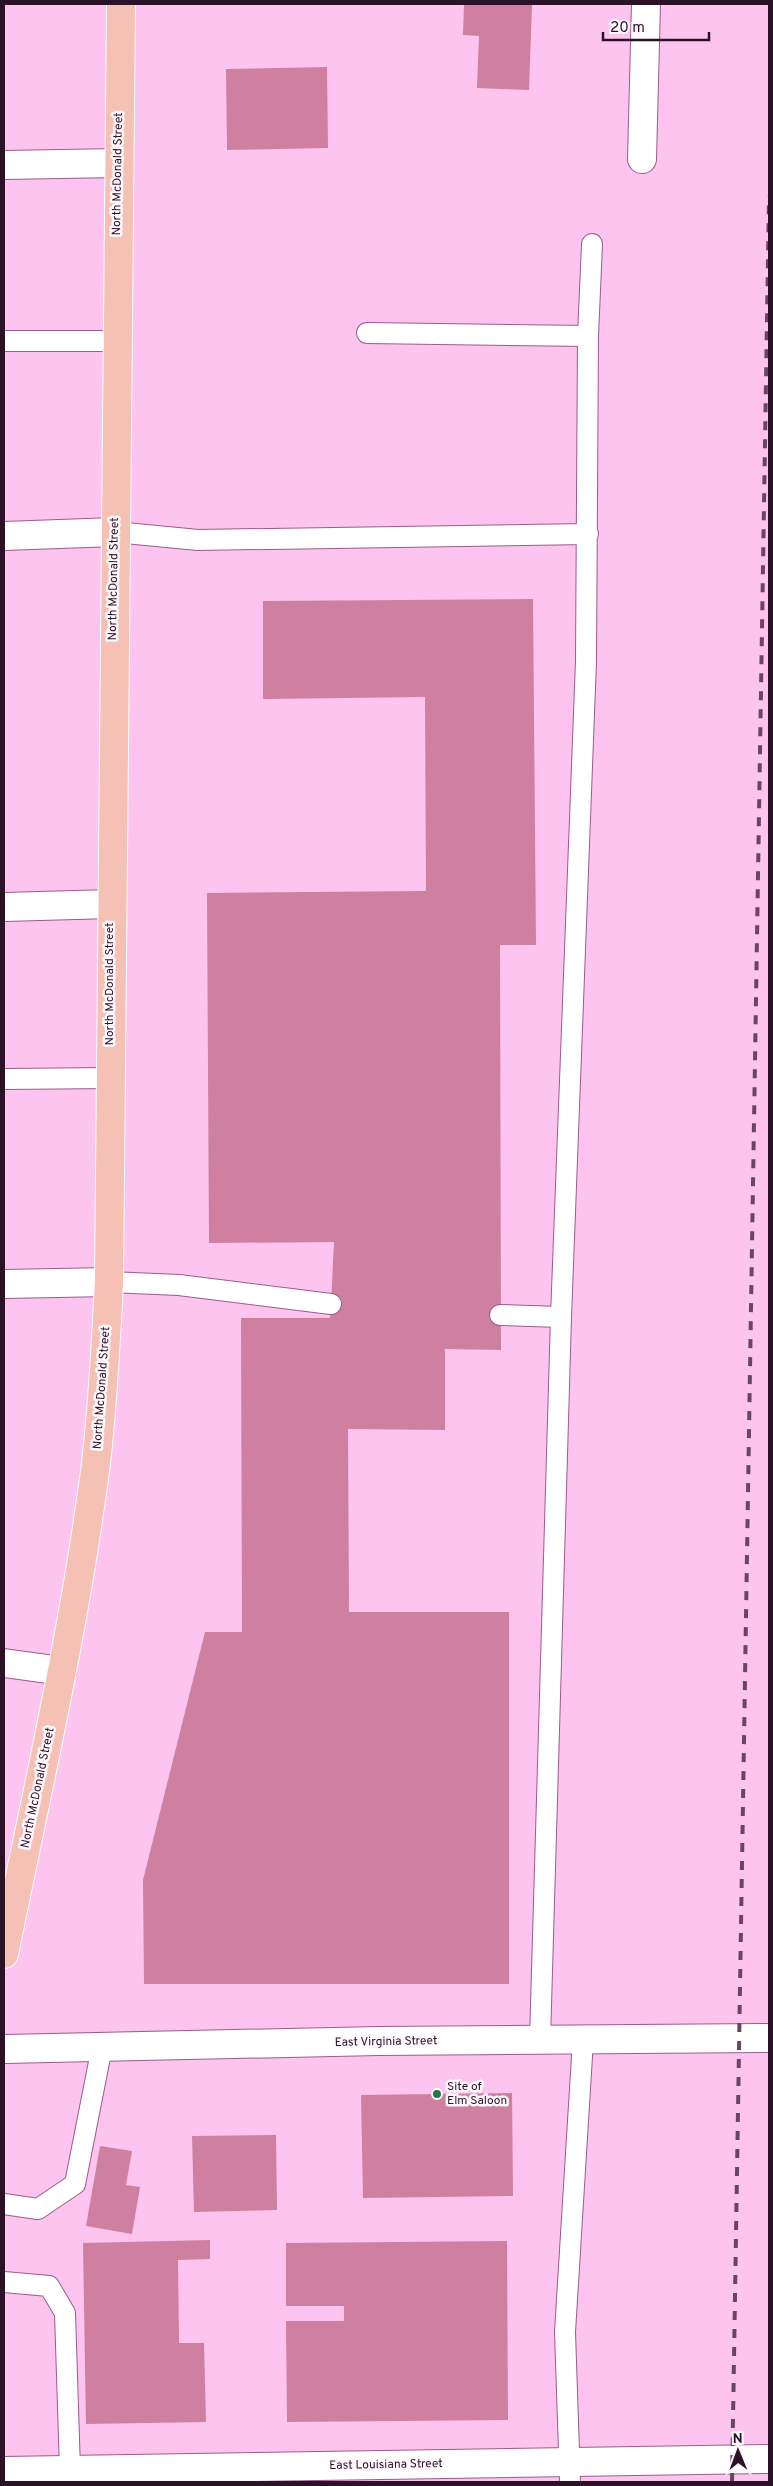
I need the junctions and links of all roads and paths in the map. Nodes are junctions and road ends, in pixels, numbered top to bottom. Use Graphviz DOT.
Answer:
graph roads {
  1 [pos="121,4"];
  2 [pos="646,4"];
  3 [pos="642,159"];
  4 [pos="118,163"];
  5 [pos="4,165"];
  6 [pos="592,244"];
  7 [pos="367,333"];
  8 [pos="588,336"];
  9 [pos="4,341"];
  10 [pos="116,342"];
  11 [pos="115,532"];
  12 [pos="588,534"];
  13 [pos="4,536"];
  14 [pos="111,904"];
  15 [pos="4,907"];
  16 [pos="4,1078"];
  17 [pos="110,1078"];
  18 [pos="109,1282"];
  19 [pos="4,1284"];
  20 [pos="331,1304"];
  21 [pos="500,1315"];
  22 [pos="562,1317"];
  23 [pos="4,1663"];
  24 [pos="62,1671"];
  25 [pos="4,1954"];
  26 [pos="769,2038"];
  27 [pos="540,2040"];
  28 [pos="583,2040"];
  29 [pos="102,2047"];
  30 [pos="4,2050"];
  31 [pos="4,2204"];
  32 [pos="4,2282"];
  33 [pos="769,2459"];
  34 [pos="70,2470"];
  35 [pos="4,2471"];
  36 [pos="570,2472"];
  37 [pos="148,2475"];
  1 -- 4 [label="main road, North McDonald Street"];
  2 -- 3 [label="street"];
  4 -- 5 [label="street"];
  4 -- 10 [label="main road, North McDonald Street"];
  6 -- 8 [label="lane"];
  7 -- 8 [label="lane"];
  8 -- 12 [label="lane"];
  9 -- 10 [label="lane"];
  10 -- 11 [label="main road, North McDonald Street"];
  11 -- 12 [label="lane"];
  11 -- 13 [label="street"];
  11 -- 14 [label="main road, North McDonald Street"];
  12 -- 22 [label="lane"];
  14 -- 15 [label="street"];
  14 -- 17 [label="main road, North McDonald Street"];
  16 -- 17 [label="lane"];
  17 -- 18 [label="main road, North McDonald Street"];
  18 -- 19 [label="street"];
  18 -- 20 [label="lane"];
  18 -- 24 [label="main road, North McDonald Street"];
  21 -- 22 [label="lane"];
  22 -- 27 [label="lane"];
  23 -- 24 [label="street"];
  24 -- 25 [label="main road, North McDonald Street"];
  26 -- 28 [label="street, East Virginia Street"];
  27 -- 28 [label="street, East Virginia Street"];
  27 -- 29 [label="street, East Virginia Street"];
  28 -- 36 [label="lane"];
  29 -- 30 [label="street, East Virginia Street"];
  29 -- 31 [label="lane"];
  32 -- 34 [label="lane"];
  33 -- 36 [label="street, East Louisiana Street"];
  34 -- 35 [label="street, East Louisiana Street"];
  34 -- 37 [label="street, East Louisiana Street"];
  36 -- 37 [label="street, East Louisiana Street"];
}
